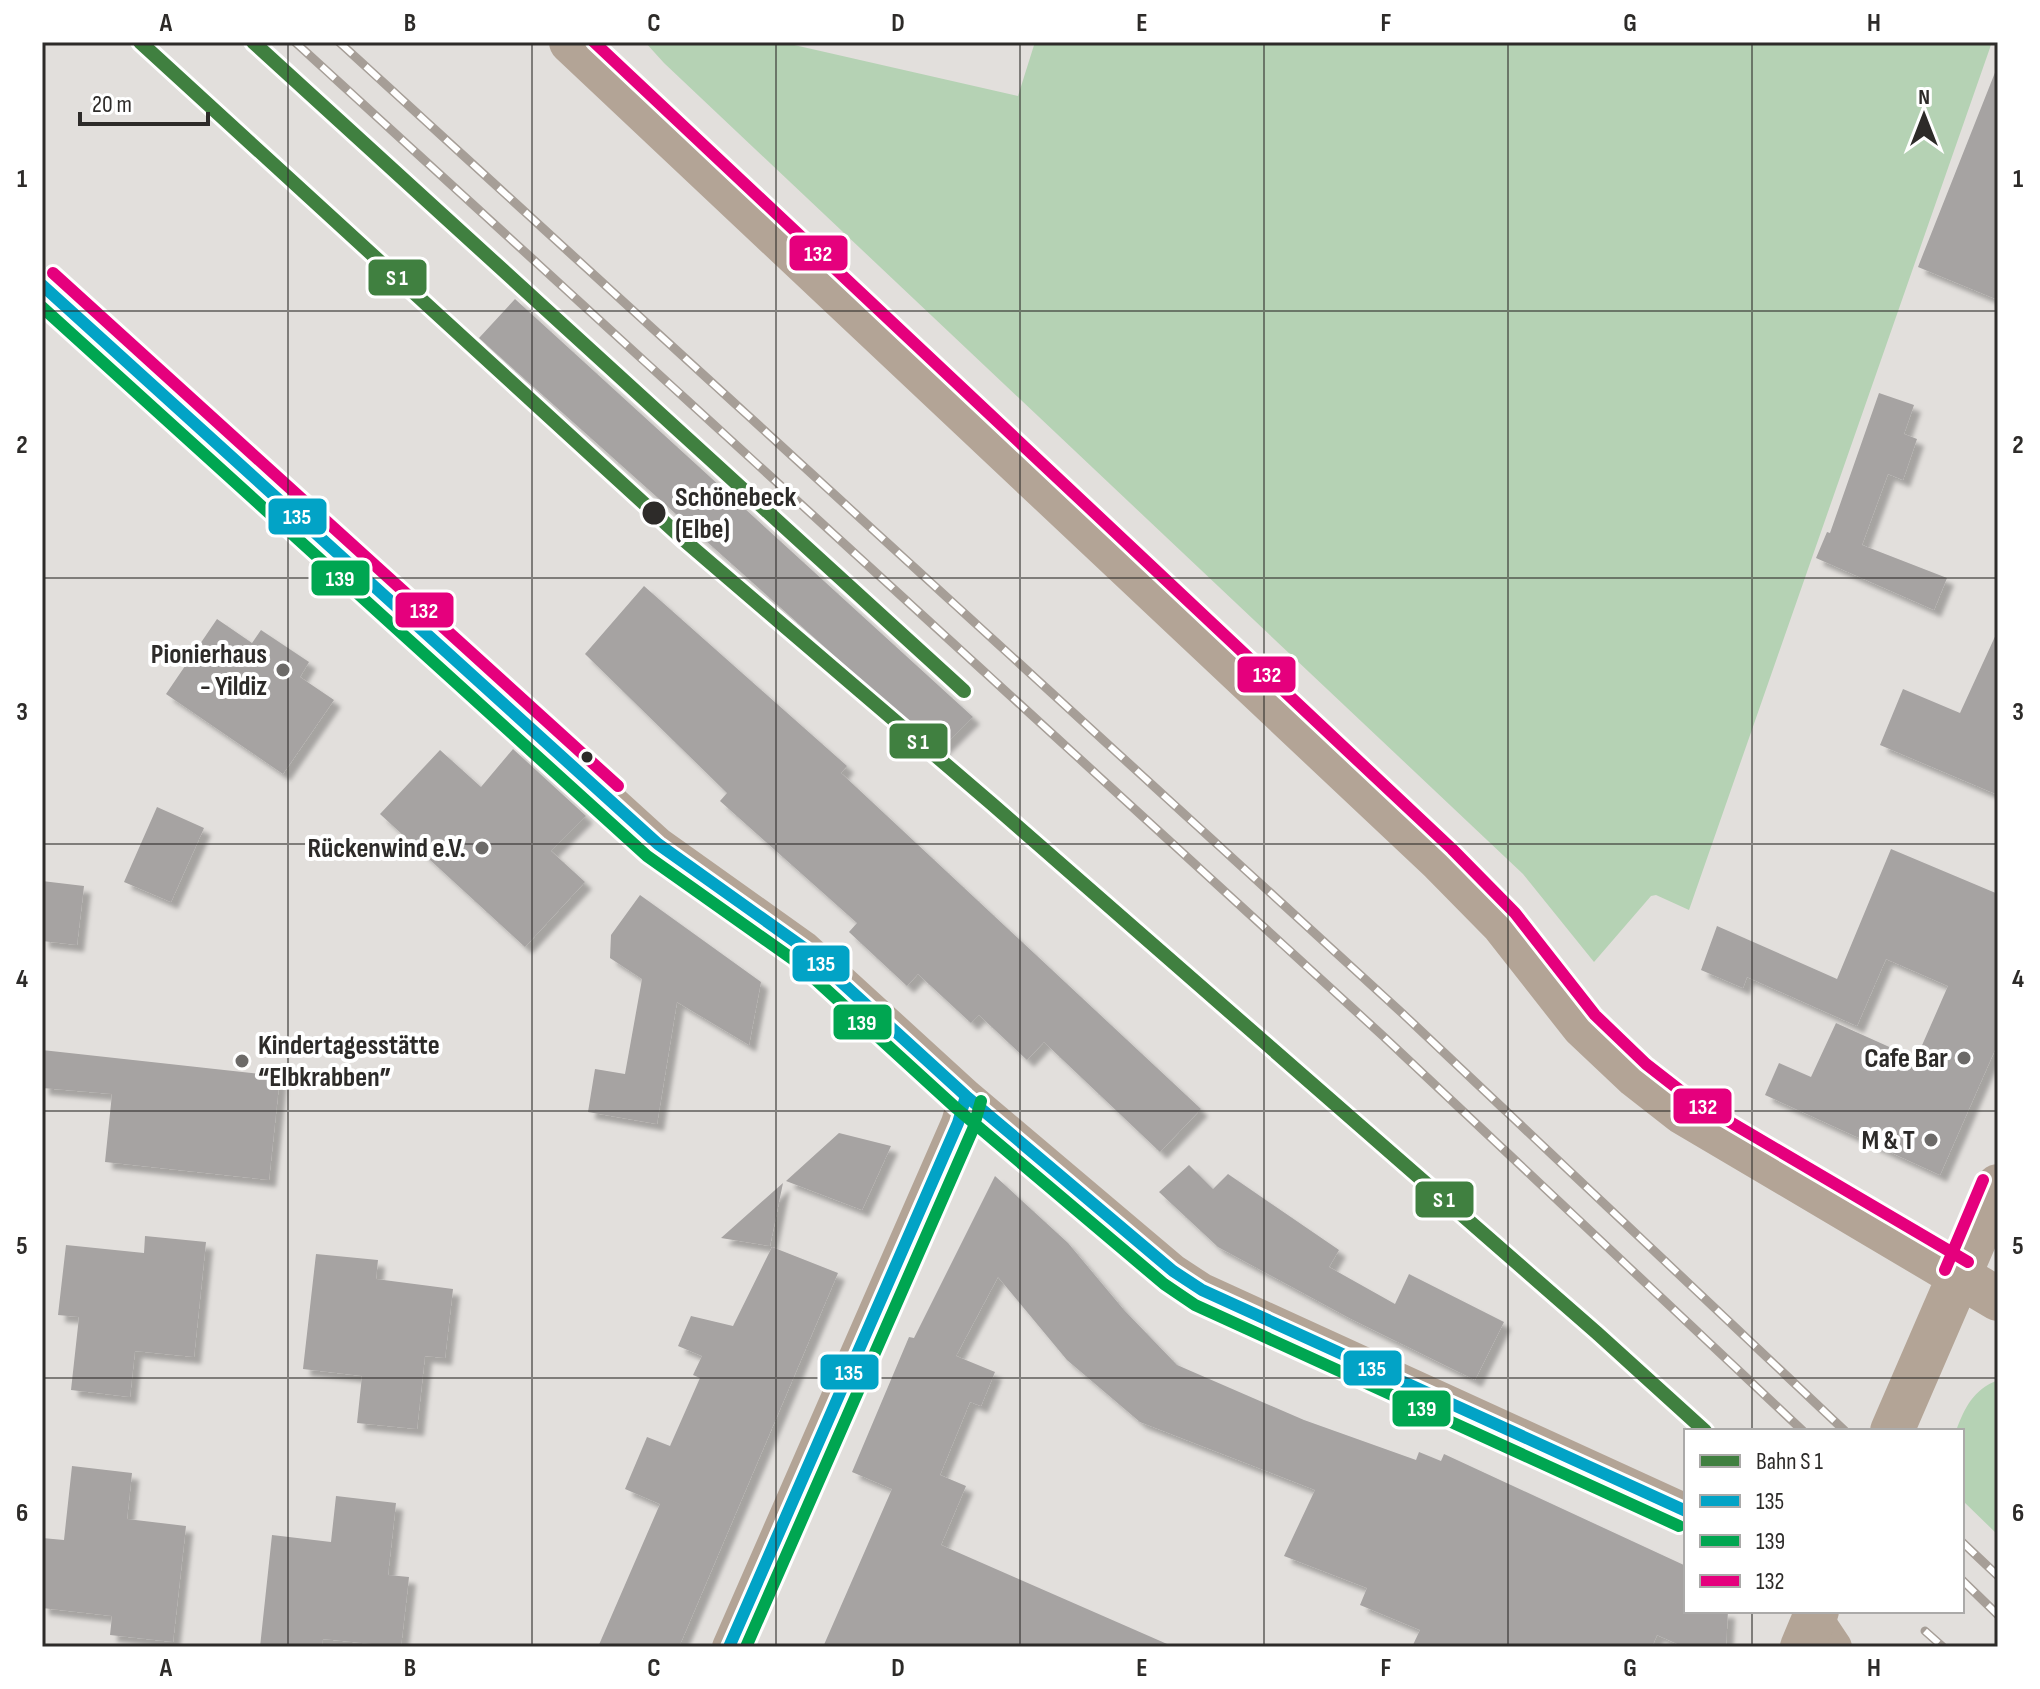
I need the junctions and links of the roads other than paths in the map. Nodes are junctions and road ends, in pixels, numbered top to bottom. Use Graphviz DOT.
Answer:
graph roads {
  1 [pos="571,42"];
  2 [pos="42,285"];
  3 [pos="966,1096"];
  4 [pos="1998,1186"];
  5 [pos="1960,1276"];
  6 [pos="1998,1299"];
  7 [pos="1893,1429"];
  8 [pos="1684,1510"];
  9 [pos="729,1647"];
  1 -- 5 [label="street"];
  2 -- 3 [label="street"];
  3 -- 8 [label="street"];
  3 -- 9 [label="street"];
  4 -- 5 [label="street"];
  5 -- 6 [label="street"];
  5 -- 7 [label="street"];
}
